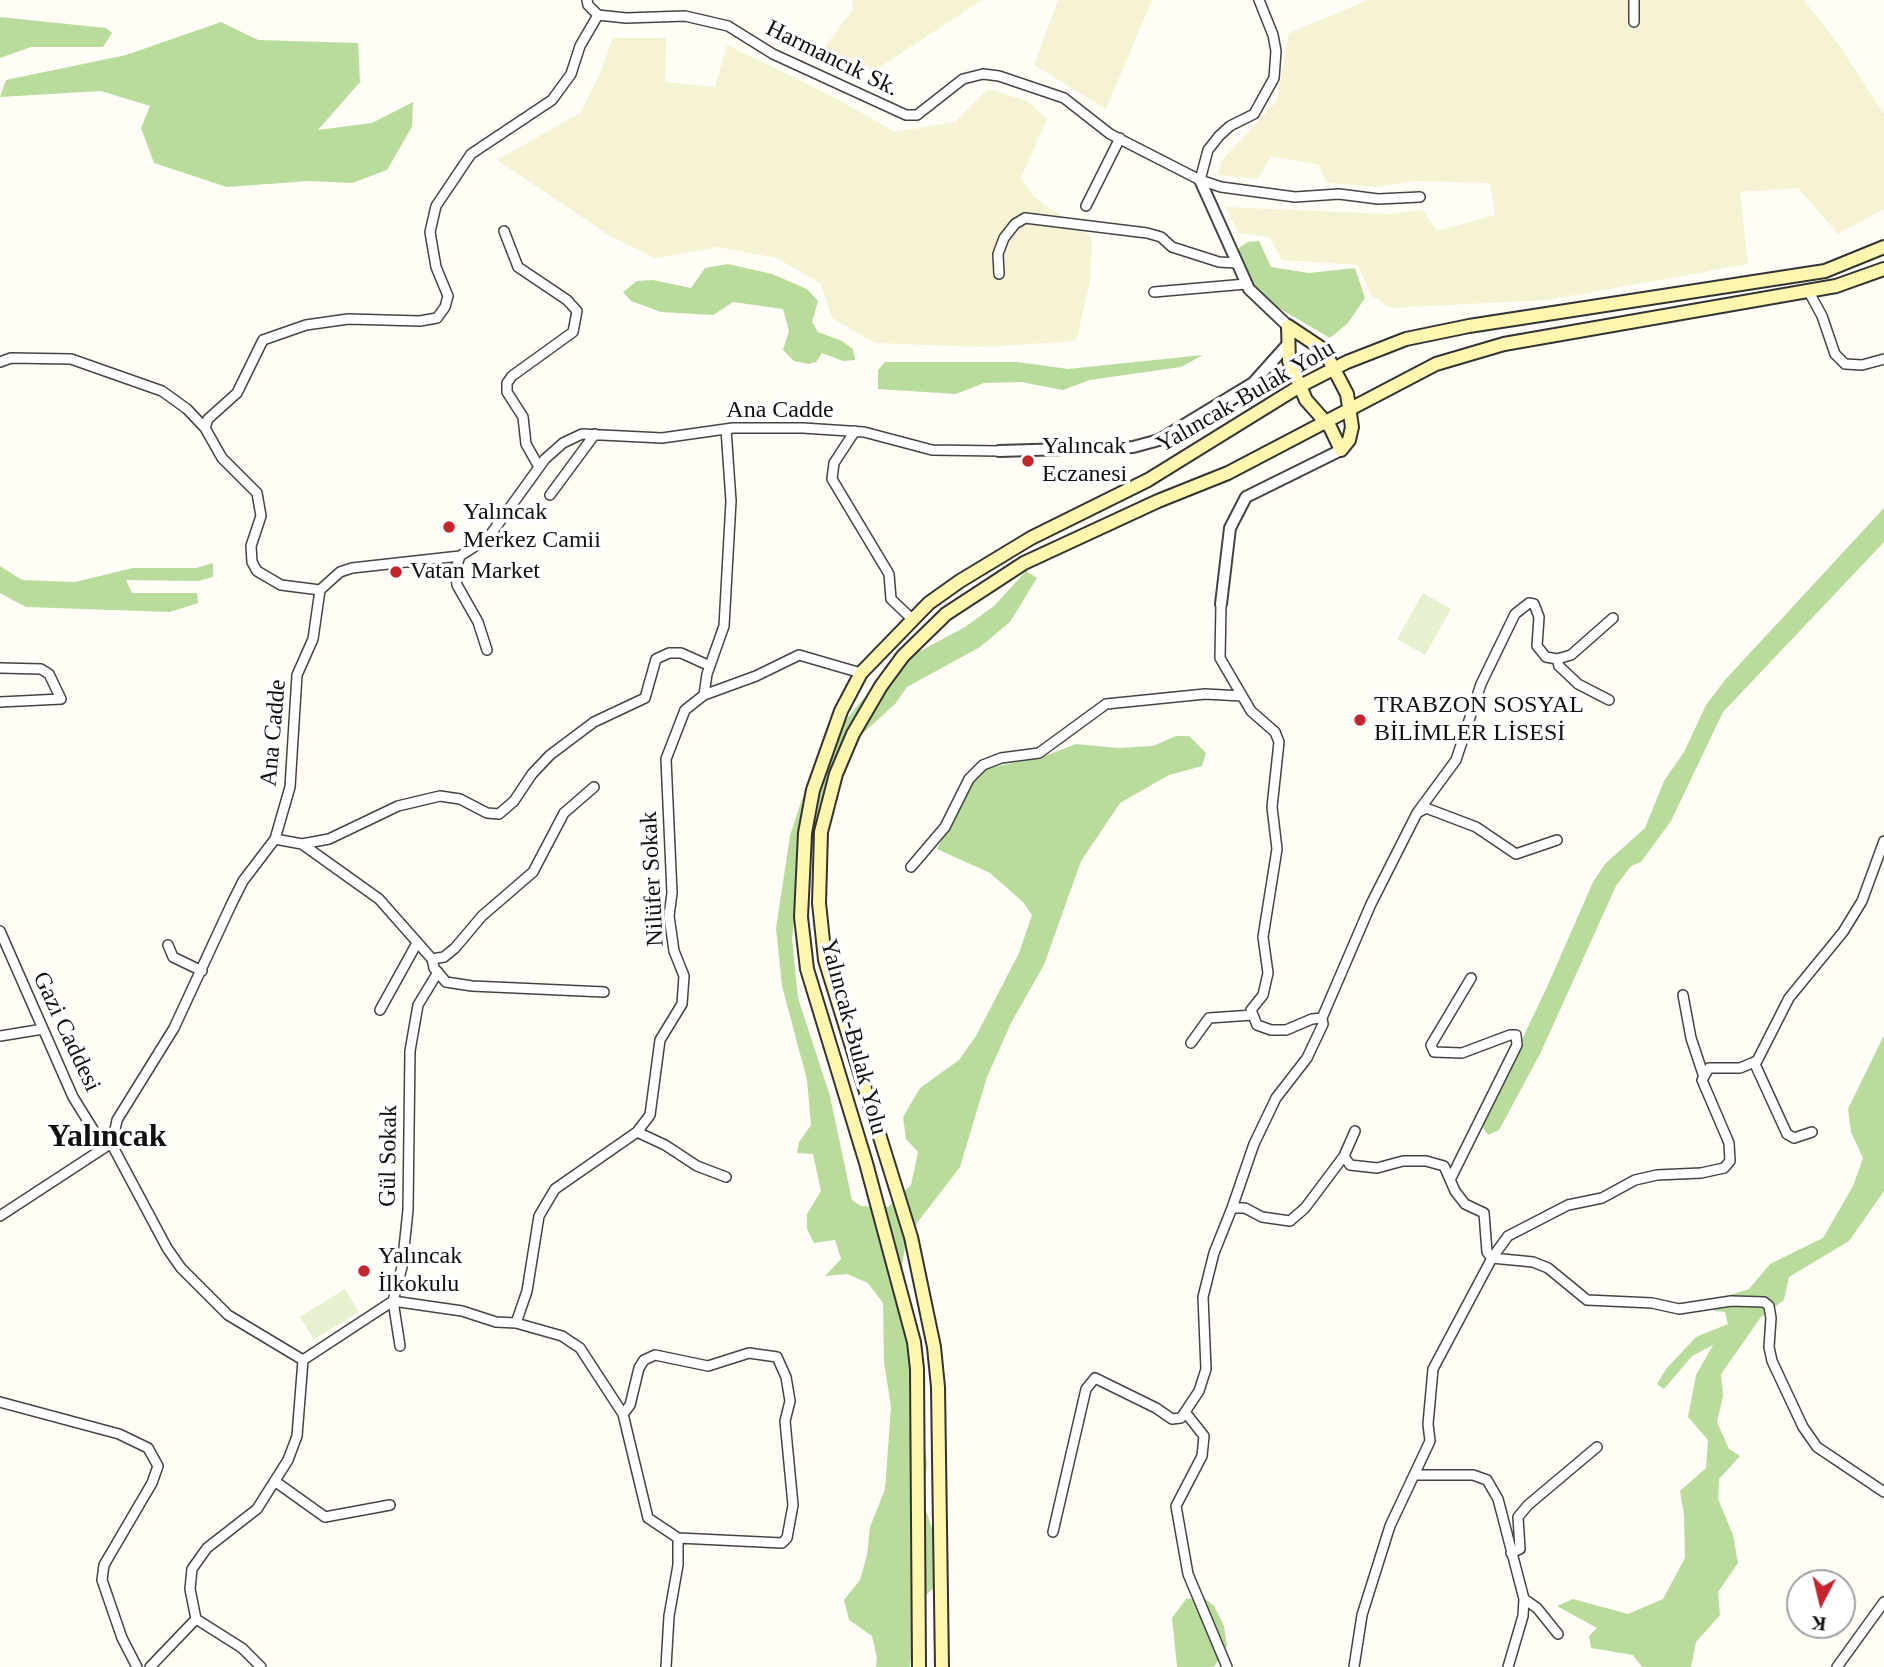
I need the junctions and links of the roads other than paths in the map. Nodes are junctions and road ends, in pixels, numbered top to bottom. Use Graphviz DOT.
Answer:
graph roads {
  1 [pos="587,0"];
  2 [pos="1259,0"];
  3 [pos="1634,0"];
  4 [pos="598,15"];
  5 [pos="1634,22"];
  6 [pos="1120,138"];
  7 [pos="1200,180"];
  8 [pos="1420,197"];
  9 [pos="1086,206"];
  10 [pos="504,230"];
  11 [pos="1884,247"];
  12 [pos="1236,263"];
  13 [pos="1884,269"];
  14 [pos="999,274"];
  15 [pos="1246,284"];
  16 [pos="1154,292"];
  17 [pos="1809,292"];
  18 [pos="1288,326"];
  19 [pos="1287,345"];
  20 [pos="1884,359"];
  21 [pos="0,362"];
  22 [pos="1332,369"];
  23 [pos="1300,386"];
  24 [pos="1350,407"];
  25 [pos="1324,422"];
  26 [pos="205,428"];
  27 [pos="726,429"];
  28 [pos="855,431"];
  29 [pos="595,434"];
  30 [pos="1341,450"];
  31 [pos="999,451"];
  32 [pos="539,467"];
  33 [pos="550,495"];
  34 [pos="460,556"];
  35 [pos="320,590"];
  36 [pos="1221,604"];
  37 [pos="1613,618"];
  38 [pos="912,619"];
  39 [pos="487,650"];
  40 [pos="1557,659"];
  41 [pos="710,666"];
  42 [pos="0,668"];
  43 [pos="861,673"];
  44 [pos="704,695"];
  45 [pos="1242,696"];
  46 [pos="1609,700"];
  47 [pos="0,702"];
  48 [pos="594,787"];
  49 [pos="1417,813"];
  50 [pos="275,839"];
  51 [pos="1557,840"];
  52 [pos="1884,841"];
  53 [pos="302,844"];
  54 [pos="911,867"];
  55 [pos="0,931"];
  56 [pos="417,943"];
  57 [pos="168,945"];
  58 [pos="432,960"];
  59 [pos="202,971"];
  60 [pos="438,972"];
  61 [pos="1471,978"];
  62 [pos="604,992"];
  63 [pos="1683,995"];
  64 [pos="380,1010"];
  65 [pos="1253,1015"];
  66 [pos="1322,1018"];
  67 [pos="43,1029"];
  68 [pos="0,1036"];
  69 [pos="1191,1043"];
  70 [pos="1754,1062"];
  71 [pos="1704,1077"];
  72 [pos="637,1132"];
  73 [pos="1355,1132"];
  74 [pos="1812,1132"];
  75 [pos="108,1146"];
  76 [pos="1344,1156"];
  77 [pos="726,1177"];
  78 [pos="1451,1178"];
  79 [pos="1232,1208"];
  80 [pos="0,1216"];
  81 [pos="1492,1258"];
  82 [pos="393,1301"];
  83 [pos="516,1323"];
  84 [pos="400,1346"];
  85 [pos="303,1360"];
  86 [pos="0,1402"];
  87 [pos="1185,1412"];
  88 [pos="623,1414"];
  89 [pos="1597,1447"];
  90 [pos="1415,1475"];
  91 [pos="276,1482"];
  92 [pos="1884,1492"];
  93 [pos="390,1505"];
  94 [pos="1053,1532"];
  95 [pos="678,1538"];
  96 [pos="1511,1553"];
  97 [pos="1524,1599"];
  98 [pos="1884,1602"];
  99 [pos="196,1619"];
  100 [pos="1558,1634"];
  101 [pos="137,1667"];
  102 [pos="150,1667"];
  103 [pos="261,1667"];
  104 [pos="666,1667"];
  105 [pos="919,1667"];
  106 [pos="942,1667"];
  107 [pos="1227,1667"];
  108 [pos="1354,1667"];
  109 [pos="1508,1667"];
  110 [pos="1837,1667"];
  1 -- 4 [label="street"];
  2 -- 7 [label="street"];
  3 -- 5 [label="street"];
  4 -- 6 [label="street, Harmancık Sk."];
  4 -- 26 [label="street"];
  6 -- 7 [label="street, Harmancık Sk."];
  6 -- 9 [label="street"];
  7 -- 8 [label="street, Harmancık Sk."];
  7 -- 12 [label="street"];
  10 -- 32 [label="street"];
  11 -- 22 [label="main road, Yalıncak-Bulak Yolu"];
  12 -- 14 [label="street"];
  12 -- 15 [label="street"];
  13 -- 17 [label="main road, Yalıncak-Bulak Yolu"];
  15 -- 16 [label="street"];
  15 -- 18 [label="street"];
  17 -- 20 [label="street"];
  17 -- 24 [label="main road, Yalıncak-Bulak Yolu"];
  18 -- 19 [label="main road"];
  18 -- 22 [label="main road"];
  19 -- 23 [label="main road"];
  19 -- 31 [label="street"];
  21 -- 26 [label="street"];
  22 -- 23 [label="main road, Yalıncak-Bulak Yolu"];
  22 -- 24 [label="main road"];
  23 -- 25 [label="main road"];
  23 -- 38 [label="main road, Yalıncak-Bulak Yolu"];
  24 -- 25 [label="main road, Yalıncak-Bulak Yolu"];
  24 -- 30 [label="main road"];
  25 -- 30 [label="main road"];
  25 -- 106 [label="main road, Yalıncak-Bulak Yolu"];
  26 -- 35 [label="street"];
  27 -- 28 [label="street, Ana Cadde"];
  27 -- 29 [label="street, Ana Cadde"];
  27 -- 41 [label="street"];
  28 -- 31 [label="street, Ana Cadde"];
  28 -- 38 [label="street"];
  29 -- 32 [label="street, Ana Cadde"];
  29 -- 33 [label="street"];
  30 -- 36 [label="street"];
  32 -- 34 [label="street, Ana Cadde"];
  34 -- 35 [label="street, Ana Cadde"];
  34 -- 39 [label="street"];
  35 -- 50 [label="street, Ana Cadde"];
  36 -- 45 [label="street"];
  37 -- 40 [label="street"];
  38 -- 43 [label="main road, Yalıncak-Bulak Yolu"];
  40 -- 46 [label="street"];
  40 -- 49 [label="street"];
  41 -- 44 [label="street"];
  41 -- 53 [label="street"];
  42 -- 47 [label="street"];
  43 -- 44 [label="street"];
  43 -- 105 [label="main road, Yalıncak-Bulak Yolu"];
  44 -- 72 [label="street, Nilüfer Sokak"];
  45 -- 54 [label="street"];
  45 -- 65 [label="street"];
  48 -- 58 [label="street"];
  49 -- 51 [label="street"];
  49 -- 66 [label="street"];
  50 -- 53 [label="street"];
  50 -- 59 [label="street, Ana Cadde"];
  52 -- 70 [label="street"];
  53 -- 56 [label="street"];
  55 -- 67 [label="street, Gazi Caddesi"];
  56 -- 58 [label="street"];
  56 -- 64 [label="street"];
  57 -- 59 [label="street"];
  58 -- 60 [label="street"];
  59 -- 75 [label="street, Ana Cadde"];
  60 -- 62 [label="street"];
  60 -- 82 [label="street, Gül Sokak"];
  61 -- 78 [label="street"];
  63 -- 71 [label="street"];
  65 -- 66 [label="street"];
  65 -- 69 [label="street"];
  66 -- 79 [label="street"];
  67 -- 68 [label="street"];
  67 -- 75 [label="street, Gazi Caddesi"];
  70 -- 71 [label="street"];
  70 -- 74 [label="street"];
  71 -- 81 [label="street"];
  72 -- 77 [label="street"];
  72 -- 83 [label="street, Nilüfer Sokak"];
  73 -- 76 [label="street"];
  75 -- 80 [label="street"];
  75 -- 85 [label="street"];
  76 -- 78 [label="street"];
  76 -- 79 [label="street"];
  78 -- 81 [label="street"];
  79 -- 87 [label="street"];
  81 -- 90 [label="street"];
  81 -- 92 [label="street"];
  82 -- 83 [label="street"];
  82 -- 84 [label="street, Gül Sokak"];
  82 -- 85 [label="street"];
  83 -- 88 [label="street"];
  85 -- 91 [label="street"];
  86 -- 101 [label="street"];
  87 -- 94 [label="street"];
  87 -- 107 [label="street"];
  88 -- 95 [label="street"];
  88 -- 95 [label="street"];
  89 -- 96 [label="street"];
  90 -- 96 [label="street"];
  90 -- 108 [label="street"];
  91 -- 93 [label="street"];
  91 -- 99 [label="street"];
  95 -- 104 [label="street"];
  96 -- 97 [label="street"];
  97 -- 100 [label="street"];
  97 -- 109 [label="street"];
  98 -- 110 [label="street"];
  99 -- 102 [label="street"];
  99 -- 103 [label="street"];
}
